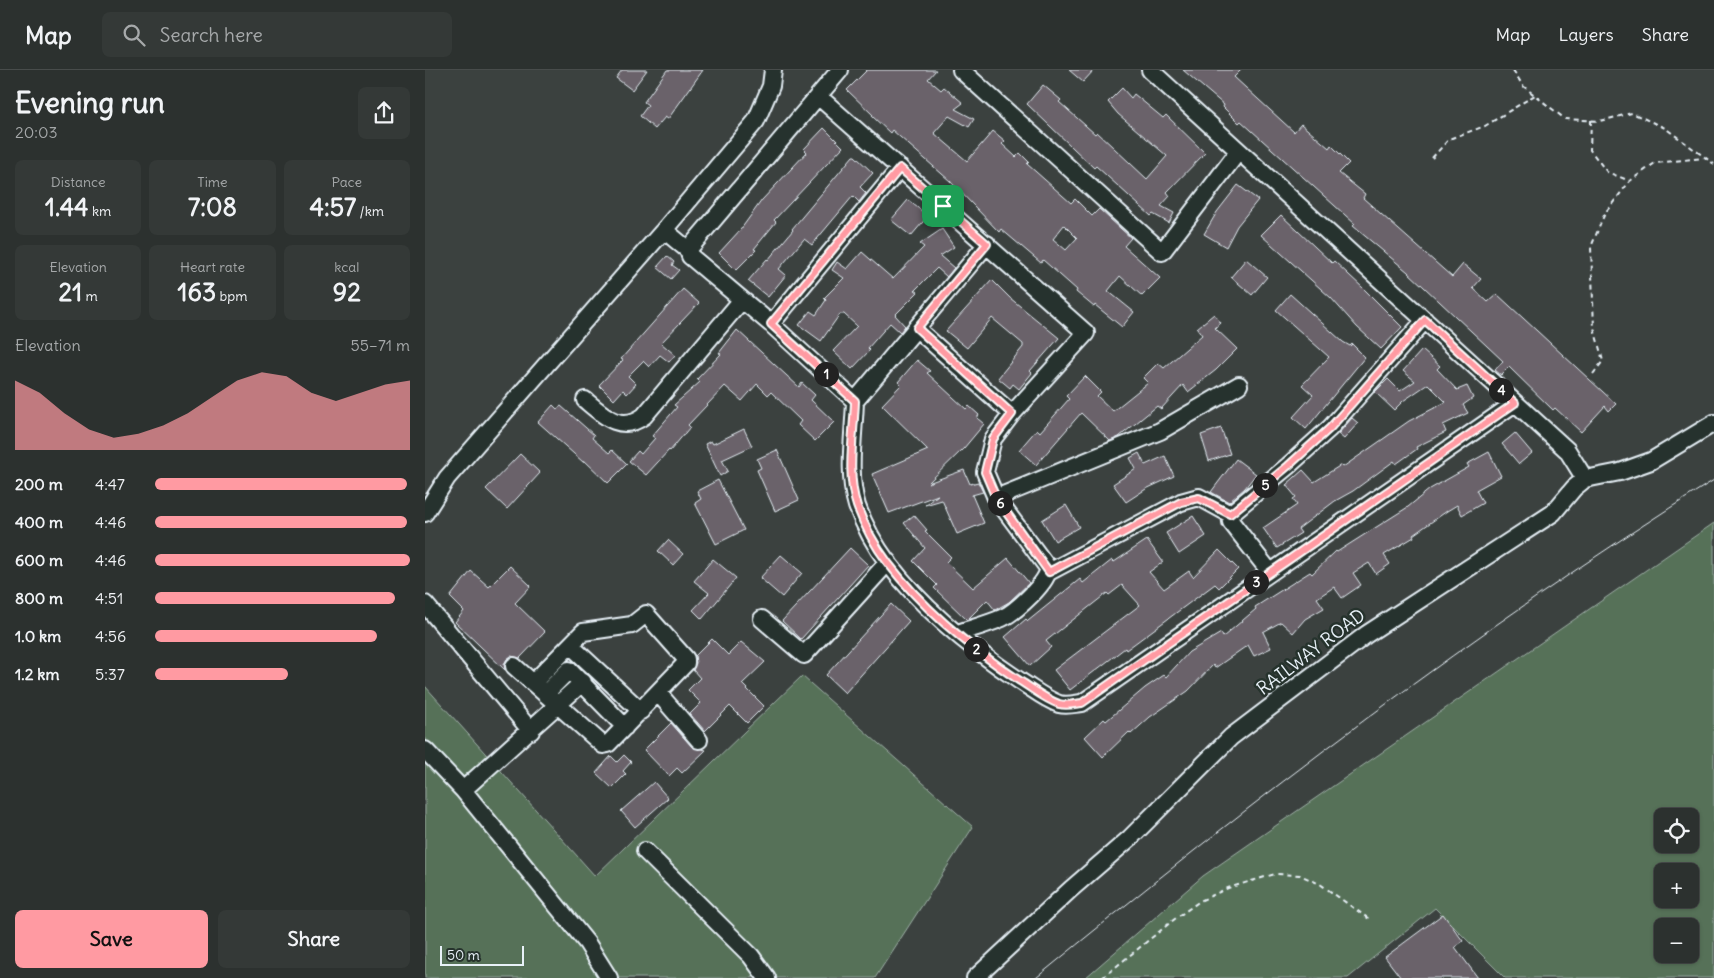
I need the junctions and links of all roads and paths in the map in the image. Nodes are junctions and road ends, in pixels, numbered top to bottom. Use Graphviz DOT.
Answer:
graph roads {
  1 [pos="773,70"];
  2 [pos="840,70"];
  3 [pos="961,70"];
  4 [pos="1150,70"];
  5 [pos="1513,70"];
  6 [pos="1535,95"];
  7 [pos="818,96"];
  8 [pos="1591,120"];
  9 [pos="1238,152"];
  10 [pos="1432,158"];
  11 [pos="1703,158"];
  12 [pos="1714,164"];
  13 [pos="900,168"];
  14 [pos="1631,181"];
  15 [pos="664,230"];
  16 [pos="987,244"];
  17 [pos="688,250"];
  18 [pos="741,301"];
  19 [pos="1425,320"];
  20 [pos="771,324"];
  21 [pos="917,328"];
  22 [pos="1593,374"];
  23 [pos="1239,385"];
  24 [pos="585,400"];
  25 [pos="855,401"];
  26 [pos="1515,403"];
  27 [pos="1012,414"];
  28 [pos="1714,423"];
  29 [pos="1585,479"];
  30 [pos="996,498"];
  31 [pos="425,513"];
  32 [pos="1230,514"];
  33 [pos="888,562"];
  34 [pos="1049,572"];
  35 [pos="1270,572"];
  36 [pos="425,604"];
  37 [pos="762,619"];
  38 [pos="958,633"];
  39 [pos="571,646"];
  40 [pos="514,666"];
  41 [pos="583,682"];
  42 [pos="539,688"];
  43 [pos="659,694"];
  44 [pos="558,706"];
  45 [pos="641,711"];
  46 [pos="625,727"];
  47 [pos="531,731"];
  48 [pos="699,740"];
  49 [pos="425,750"];
  50 [pos="463,790"];
  51 [pos="645,851"];
  52 [pos="1369,919"];
  53 [pos="609,978"];
  54 [pos="767,978"];
  55 [pos="975,978"];
  56 [pos="1102,978"];
  1 -- 15 [label="street"];
  2 -- 7 [label="street"];
  3 -- 9 [label="street"];
  4 -- 9 [label="street"];
  5 -- 6 [label="path"];
  6 -- 8 [label="path"];
  6 -- 10 [label="path"];
  7 -- 13 [label="street"];
  7 -- 17 [label="street"];
  8 -- 11 [label="path"];
  8 -- 14 [label="path"];
  9 -- 19 [label="street"];
  11 -- 12 [label="path"];
  11 -- 14 [label="path"];
  13 -- 16 [label="street"];
  13 -- 20 [label="street"];
  14 -- 22 [label="path"];
  15 -- 17 [label="street"];
  15 -- 31 [label="street"];
  16 -- 21 [label="street"];
  16 -- 27 [label="street"];
  17 -- 18 [label="street"];
  18 -- 20 [label="street"];
  18 -- 24 [label="street"];
  19 -- 26 [label="street"];
  19 -- 32 [label="street"];
  20 -- 25 [label="street"];
  21 -- 25 [label="street"];
  21 -- 27 [label="street"];
  23 -- 30 [label="street"];
  25 -- 33 [label="street"];
  26 -- 29 [label="street"];
  26 -- 35 [label="street"];
  27 -- 30 [label="street"];
  28 -- 29 [label="street"];
  29 -- 55 [label="street, RAILWAY ROAD"];
  30 -- 34 [label="street"];
  32 -- 34 [label="street"];
  32 -- 35 [label="street"];
  33 -- 37 [label="street"];
  33 -- 38 [label="street"];
  34 -- 38 [label="street"];
  35 -- 38 [label="street"];
  36 -- 47 [label="street"];
  39 -- 42 [label="street"];
  39 -- 43 [label="street"];
  39 -- 45 [label="street"];
  40 -- 42 [label="street"];
  41 -- 42 [label="street"];
  41 -- 44 [label="street"];
  41 -- 46 [label="street"];
  42 -- 44 [label="street"];
  43 -- 45 [label="street"];
  43 -- 48 [label="street"];
  44 -- 46 [label="street"];
  44 -- 47 [label="street"];
  45 -- 46 [label="street"];
  47 -- 50 [label="street"];
  49 -- 50 [label="street"];
  50 -- 53 [label="street"];
  51 -- 54 [label="street"];
  52 -- 56 [label="path"];
}
